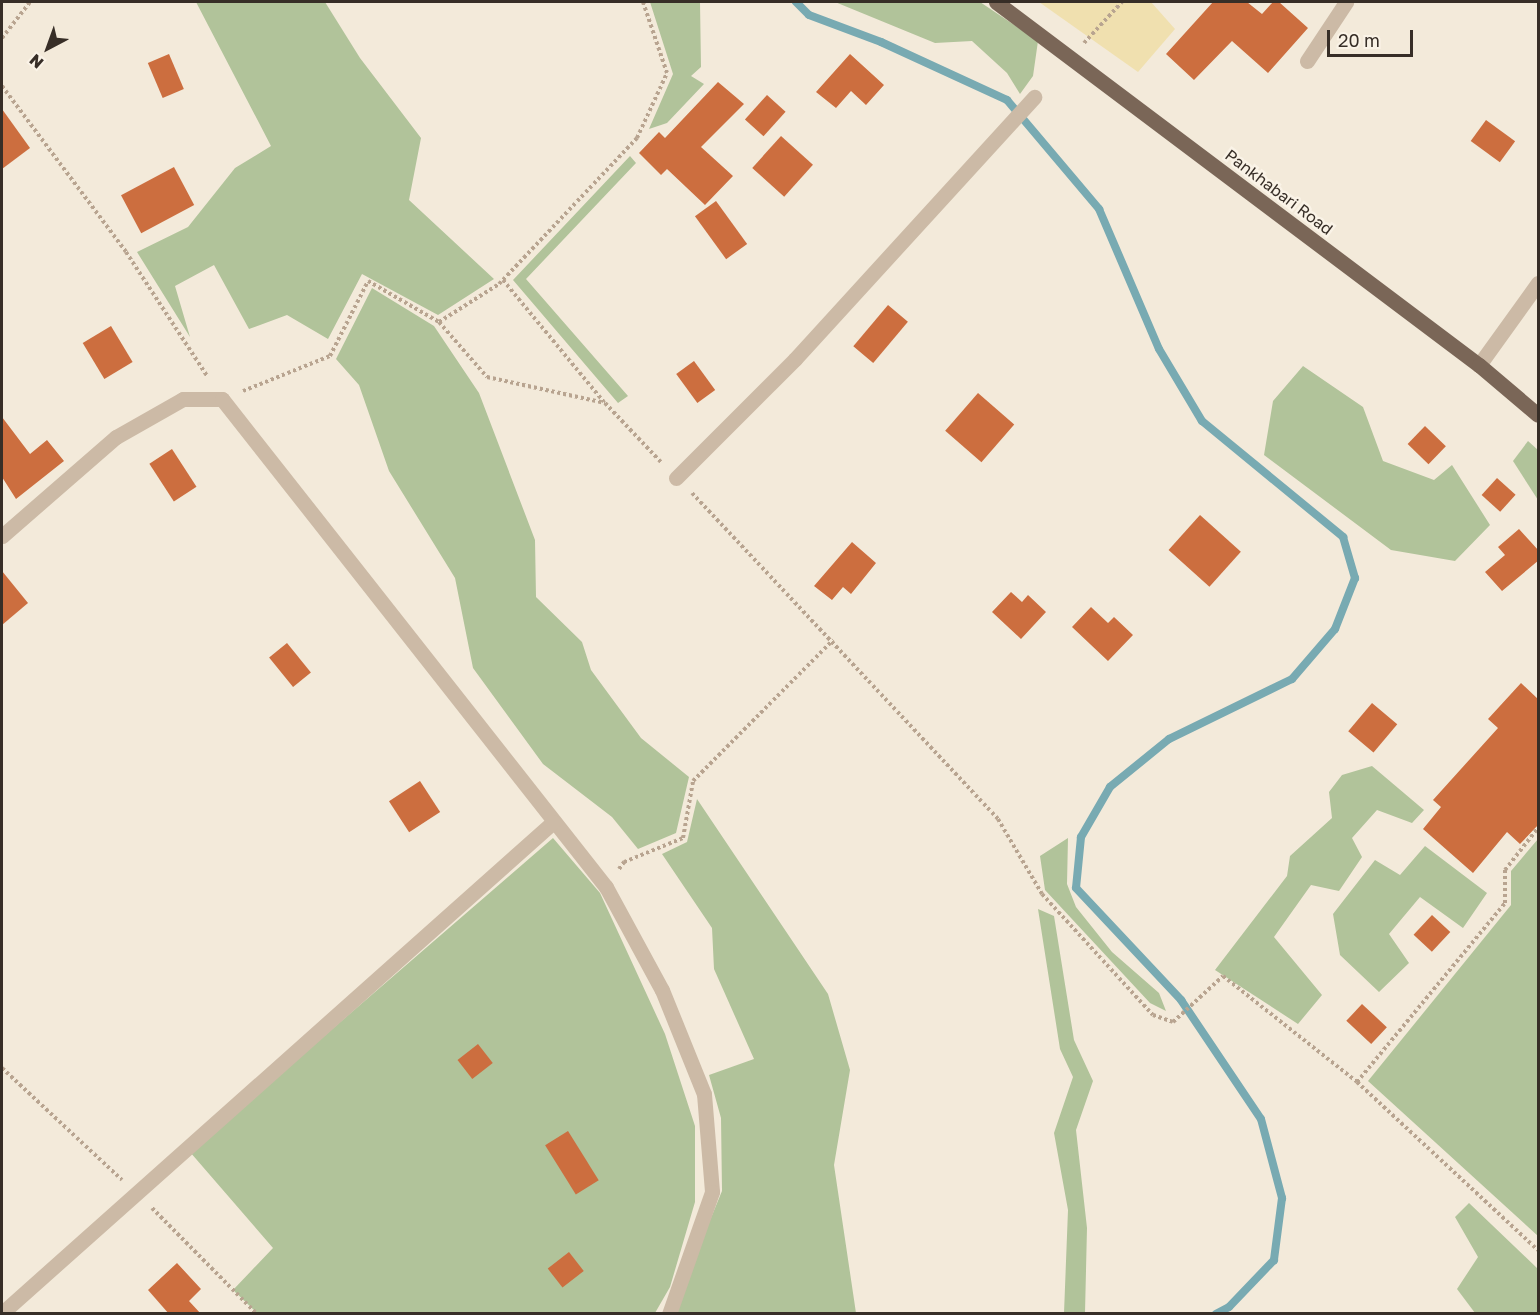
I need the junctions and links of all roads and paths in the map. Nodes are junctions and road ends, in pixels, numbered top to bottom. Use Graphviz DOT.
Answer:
graph roads {
  1 [pos="30,2"];
  2 [pos="644,2"];
  3 [pos="996,2"];
  4 [pos="1346,2"];
  5 [pos="2,38"];
  6 [pos="1307,61"];
  7 [pos="2,86"];
  8 [pos="1034,97"];
  9 [pos="503,280"];
  10 [pos="1539,283"];
  11 [pos="439,322"];
  12 [pos="1479,364"];
  13 [pos="222,399"];
  14 [pos="605,403"];
  15 [pos="1539,415"];
  16 [pos="676,478"];
  17 [pos="2,536"];
  18 [pos="833,640"];
  19 [pos="553,822"];
  20 [pos="1539,828"];
  21 [pos="606,887"];
  22 [pos="1358,1082"];
  23 [pos="1539,1250"];
  24 [pos="2,1313"];
  25 [pos="669,1314"];
  1 -- 5 [label="path"];
  2 -- 9 [label="path"];
  3 -- 12 [label="main road, Pankhabari Road"];
  4 -- 6 [label="street"];
  7 -- 13 [label="path"];
  8 -- 16 [label="street"];
  9 -- 11 [label="path"];
  9 -- 14 [label="path"];
  10 -- 12 [label="street"];
  11 -- 13 [label="path"];
  11 -- 14 [label="path"];
  12 -- 15 [label="main road, Pankhabari Road"];
  13 -- 17 [label="street"];
  13 -- 19 [label="street"];
  14 -- 16 [label="path"];
  16 -- 18 [label="path"];
  18 -- 21 [label="path"];
  18 -- 22 [label="path"];
  19 -- 21 [label="street"];
  19 -- 24 [label="street"];
  20 -- 22 [label="path"];
  21 -- 25 [label="street"];
  22 -- 23 [label="path"];
}
